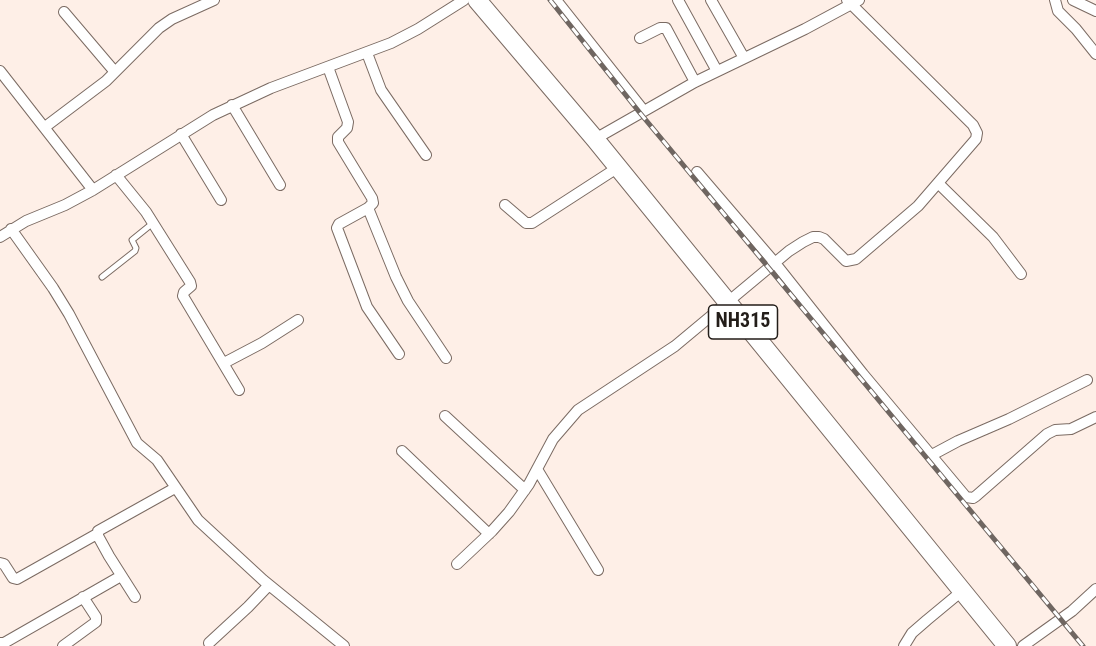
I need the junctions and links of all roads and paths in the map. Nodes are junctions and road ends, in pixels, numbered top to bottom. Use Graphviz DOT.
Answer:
graph roads {
  1 [pos="213,0"];
  2 [pos="464,0"];
  3 [pos="477,0"];
  4 [pos="556,0"];
  5 [pos="678,0"];
  6 [pos="711,0"];
  7 [pos="1055,0"];
  8 [pos="1073,0"];
  9 [pos="852,1"];
  10 [pos="1096,11"];
  11 [pos="64,12"];
  12 [pos="640,38"];
  13 [pos="367,53"];
  14 [pos="1096,54"];
  15 [pos="744,58"];
  16 [pos="328,67"];
  17 [pos="0,71"];
  18 [pos="717,71"];
  19 [pos="115,72"];
  20 [pos="695,82"];
  21 [pos="232,105"];
  22 [pos="644,111"];
  23 [pos="45,127"];
  24 [pos="182,134"];
  25 [pos="595,139"];
  26 [pos="426,155"];
  27 [pos="617,168"];
  28 [pos="697,172"];
  29 [pos="116,175"];
  30 [pos="939,184"];
  31 [pos="280,185"];
  32 [pos="93,190"];
  33 [pos="221,200"];
  34 [pos="505,205"];
  35 [pos="368,208"];
  36 [pos="153,223"];
  37 [pos="11,229"];
  38 [pos="0,237"];
  39 [pos="775,263"];
  40 [pos="1021,274"];
  41 [pos="102,277"];
  42 [pos="727,303"];
  43 [pos="298,320"];
  44 [pos="399,354"];
  45 [pos="446,358"];
  46 [pos="224,363"];
  47 [pos="1087,380"];
  48 [pos="239,390"];
  49 [pos="445,416"];
  50 [pos="1096,417"];
  51 [pos="402,451"];
  52 [pos="930,456"];
  53 [pos="537,469"];
  54 [pos="175,488"];
  55 [pos="525,490"];
  56 [pos="97,534"];
  57 [pos="489,534"];
  58 [pos="0,563"];
  59 [pos="457,564"];
  60 [pos="598,570"];
  61 [pos="120,576"];
  62 [pos="269,585"];
  63 [pos="1096,589"];
  64 [pos="962,591"];
  65 [pos="83,597"];
  66 [pos="135,597"];
  67 [pos="0,643"];
  68 [pos="208,643"];
  69 [pos="63,646"];
  70 [pos="344,646"];
  71 [pos="903,646"];
  72 [pos="1007,646"];
  73 [pos="1023,646"];
  1 -- 19 [label="street"];
  2 -- 13 [label="street"];
  3 -- 25 [label="highway, NH315"];
  4 -- 22 [label="street"];
  5 -- 18 [label="street"];
  6 -- 15 [label="street"];
  7 -- 14 [label="street"];
  8 -- 10 [label="street"];
  9 -- 15 [label="street"];
  9 -- 30 [label="street"];
  11 -- 19 [label="street"];
  12 -- 20 [label="street"];
  13 -- 16 [label="street"];
  13 -- 26 [label="street"];
  15 -- 18 [label="street"];
  16 -- 21 [label="street"];
  16 -- 35 [label="street"];
  17 -- 23 [label="street"];
  18 -- 20 [label="street"];
  19 -- 23 [label="street"];
  20 -- 22 [label="street"];
  21 -- 24 [label="street"];
  21 -- 31 [label="street"];
  22 -- 25 [label="street"];
  23 -- 32 [label="street"];
  24 -- 29 [label="street"];
  24 -- 33 [label="street"];
  25 -- 27 [label="highway, NH315"];
  27 -- 34 [label="street"];
  27 -- 42 [label="highway, NH315"];
  28 -- 39 [label="street"];
  29 -- 32 [label="street"];
  29 -- 36 [label="street"];
  30 -- 39 [label="street"];
  30 -- 40 [label="street"];
  32 -- 37 [label="street"];
  35 -- 44 [label="street"];
  35 -- 45 [label="street"];
  36 -- 41 [label="lane"];
  36 -- 46 [label="street"];
  37 -- 38 [label="street"];
  37 -- 54 [label="street"];
  39 -- 42 [label="street"];
  39 -- 52 [label="street"];
  42 -- 53 [label="street"];
  42 -- 64 [label="highway, NH315"];
  43 -- 46 [label="street"];
  46 -- 48 [label="street"];
  47 -- 52 [label="street"];
  49 -- 55 [label="street"];
  50 -- 52 [label="street"];
  51 -- 57 [label="street"];
  53 -- 55 [label="street"];
  53 -- 60 [label="street"];
  54 -- 56 [label="street"];
  54 -- 62 [label="street"];
  55 -- 57 [label="street"];
  56 -- 58 [label="street"];
  56 -- 61 [label="street"];
  57 -- 59 [label="street"];
  61 -- 65 [label="street"];
  61 -- 66 [label="street"];
  62 -- 68 [label="street"];
  62 -- 70 [label="street"];
  63 -- 73 [label="street"];
  64 -- 71 [label="street"];
  64 -- 72 [label="highway, NH315"];
  65 -- 67 [label="street"];
  65 -- 69 [label="street"];
}
